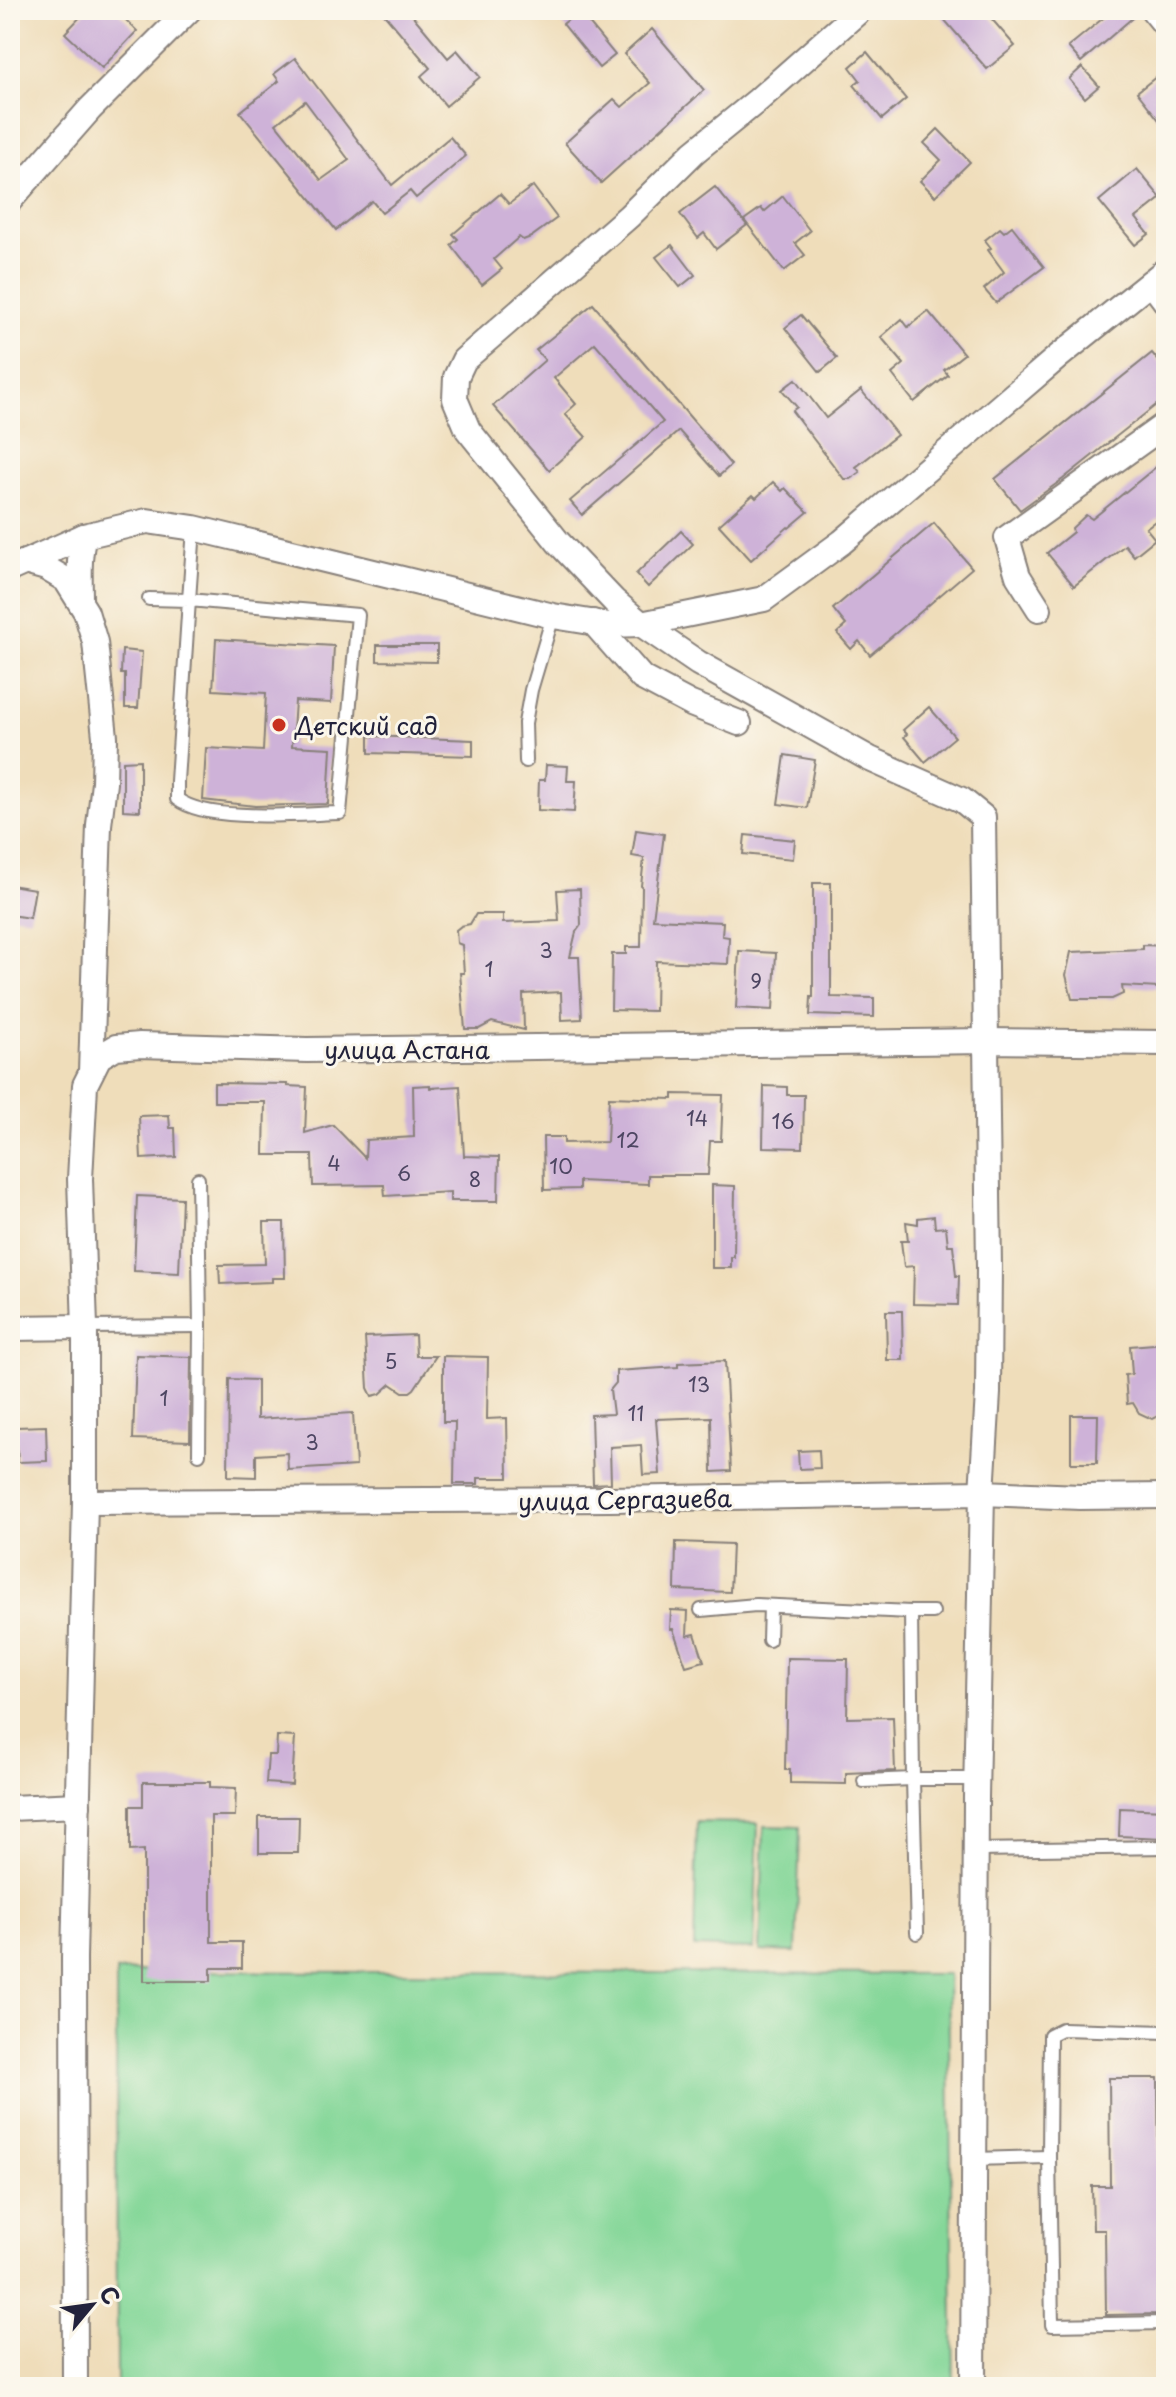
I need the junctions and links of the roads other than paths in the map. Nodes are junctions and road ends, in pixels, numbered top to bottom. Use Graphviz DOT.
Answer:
graph roads {
  1 [pos="189,10"];
  2 [pos="860,10"];
  3 [pos="1153,10"];
  4 [pos="1166,26"];
  5 [pos="10,200"];
  6 [pos="1159,276"];
  7 [pos="1166,302"];
  8 [pos="1166,424"];
  9 [pos="194,528"];
  10 [pos="84,536"];
  11 [pos="17,565"];
  12 [pos="149,599"];
  13 [pos="189,600"];
  14 [pos="80,603"];
  15 [pos="1039,609"];
  16 [pos="553,616"];
  17 [pos="593,622"];
  18 [pos="641,624"];
  19 [pos="739,723"];
  20 [pos="526,761"];
  21 [pos="987,1041"];
  22 [pos="1166,1043"];
  23 [pos="91,1072"];
  24 [pos="198,1179"];
  25 [pos="200,1326"];
  26 [pos="85,1327"];
  27 [pos="10,1328"];
  28 [pos="199,1454"];
  29 [pos="982,1493"];
  30 [pos="1166,1496"];
  31 [pos="85,1502"];
  32 [pos="770,1606"];
  33 [pos="701,1610"];
  34 [pos="911,1612"];
  35 [pos="933,1612"];
  36 [pos="769,1640"];
  37 [pos="913,1779"];
  38 [pos="976,1779"];
  39 [pos="864,1781"];
  40 [pos="78,1805"];
  41 [pos="10,1808"];
  42 [pos="1166,1847"];
  43 [pos="976,1850"];
  44 [pos="917,1933"];
  45 [pos="1166,2032"];
  46 [pos="1049,2157"];
  47 [pos="974,2159"];
  48 [pos="1166,2323"];
  49 [pos="75,2387"];
  50 [pos="973,2387"];
  1 -- 5 [label="street"];
  2 -- 18 [label="street"];
  3 -- 4 [label="street"];
  6 -- 7 [label="street"];
  6 -- 18 [label="street"];
  8 -- 15 [label="street"];
  9 -- 10 [label="street"];
  9 -- 13 [label="lane"];
  9 -- 16 [label="street"];
  10 -- 11 [label="street"];
  10 -- 14 [label="street"];
  11 -- 14 [label="street"];
  12 -- 13 [label="lane"];
  13 -- 13 [label="lane"];
  14 -- 23 [label="street"];
  16 -- 17 [label="street"];
  16 -- 20 [label="lane"];
  17 -- 18 [label="street"];
  17 -- 19 [label="street"];
  18 -- 21 [label="street"];
  21 -- 22 [label="street, улица Астана"];
  21 -- 23 [label="street, улица Астана"];
  21 -- 29 [label="street"];
  23 -- 26 [label="street"];
  24 -- 25 [label="lane"];
  25 -- 26 [label="lane"];
  25 -- 28 [label="lane"];
  26 -- 27 [label="street"];
  26 -- 31 [label="street"];
  29 -- 30 [label="street, улица Сергазиева"];
  29 -- 31 [label="street, улица Сергазиева"];
  29 -- 38 [label="street"];
  31 -- 40 [label="street"];
  32 -- 33 [label="lane"];
  32 -- 34 [label="lane"];
  32 -- 36 [label="lane"];
  34 -- 35 [label="lane"];
  34 -- 37 [label="lane"];
  37 -- 38 [label="lane"];
  37 -- 39 [label="lane"];
  37 -- 44 [label="lane"];
  38 -- 43 [label="street"];
  40 -- 41 [label="street"];
  40 -- 49 [label="street"];
  42 -- 43 [label="lane"];
  43 -- 47 [label="street"];
  45 -- 46 [label="lane"];
  46 -- 47 [label="lane"];
  46 -- 48 [label="lane"];
  47 -- 50 [label="street"];
}
